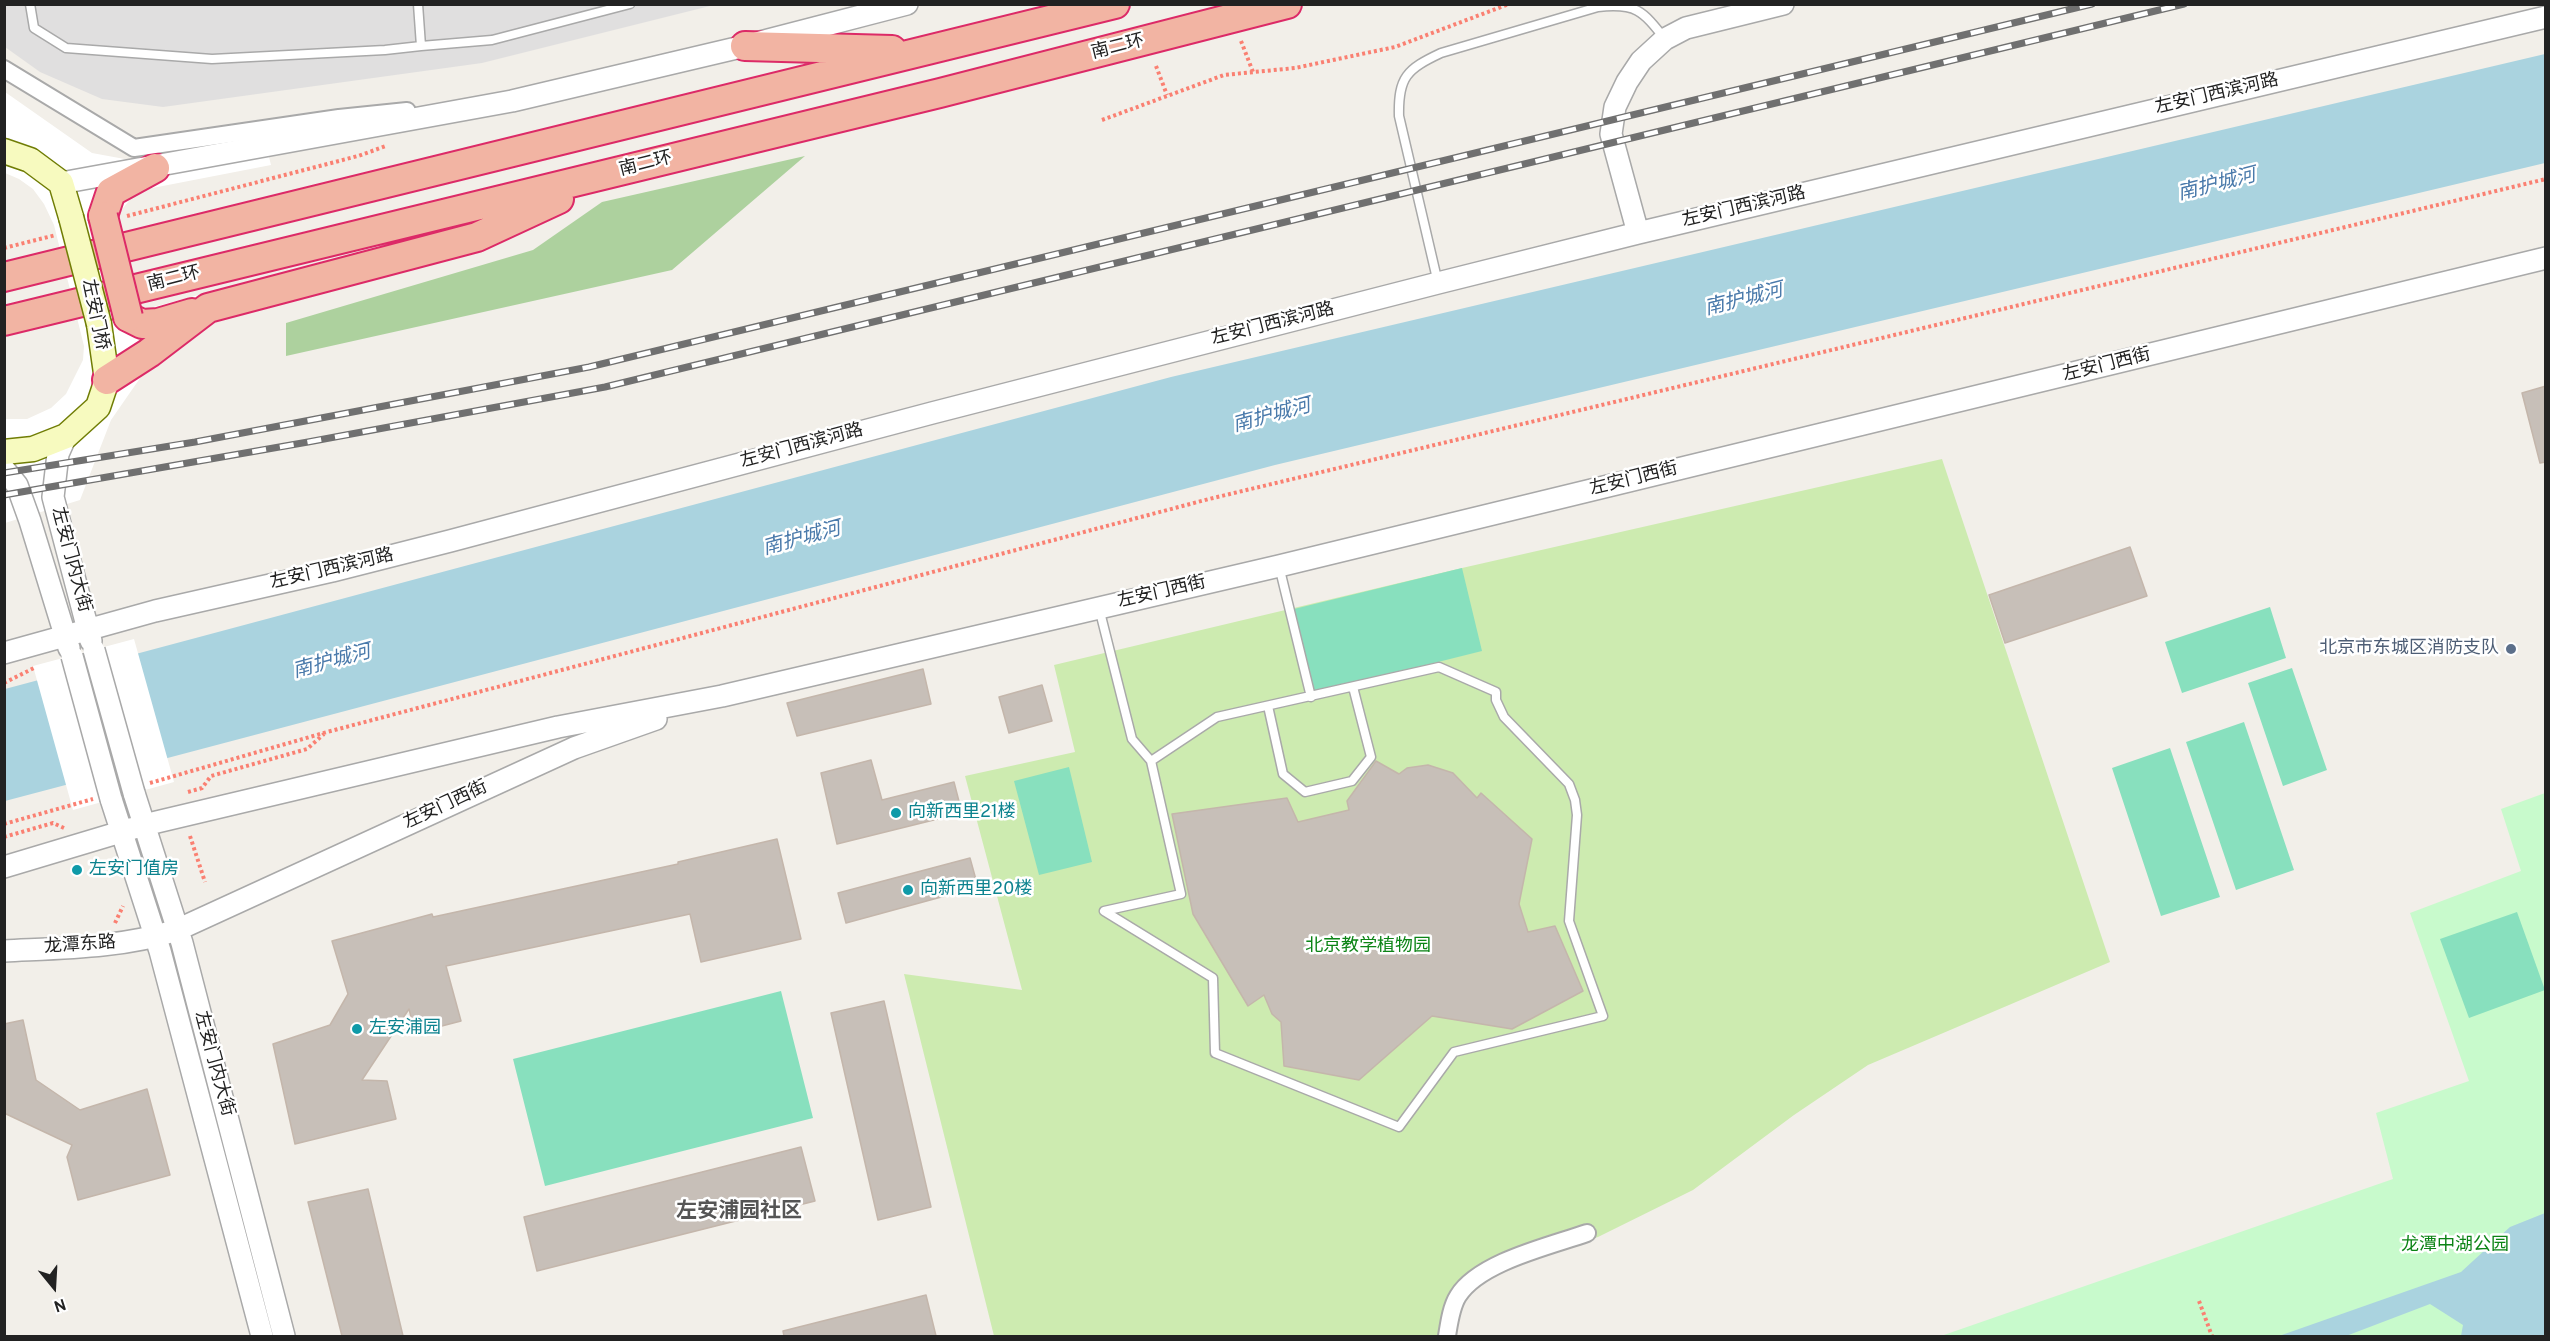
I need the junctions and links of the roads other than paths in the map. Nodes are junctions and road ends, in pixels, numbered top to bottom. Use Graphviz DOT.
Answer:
graph roads {
  1 [pos="30,4"];
  2 [pos="418,4"];
  3 [pos="630,4"];
  4 [pos="907,4"];
  5 [pos="1114,4"];
  6 [pos="1287,4"];
  7 [pos="1783,4"];
  8 [pos="2546,17"];
  9 [pos="1665,39"];
  10 [pos="421,46"];
  11 [pos="746,46"];
  12 [pos="930,51"];
  13 [pos="4,69"];
  14 [pos="512,100"];
  15 [pos="4,151"];
  16 [pos="155,168"];
  17 [pos="621,171"];
  18 [pos="61,183"];
  19 [pos="1638,233"];
  20 [pos="2546,258"];
  21 [pos="4,277"];
  22 [pos="1438,283"];
  23 [pos="208,308"];
  24 [pos="4,321"];
  25 [pos="106,380"];
  26 [pos="66,436"];
  27 [pos="4,452"];
  28 [pos="4,469"];
  29 [pos="1279,566"];
  30 [pos="1099,608"];
  31 [pos="88,629"];
  32 [pos="66,635"];
  33 [pos="4,653"];
  34 [pos="1353,687"];
  35 [pos="722,696"];
  36 [pos="1311,697"];
  37 [pos="1268,706"];
  38 [pos="1150,760"];
  39 [pos="144,825"];
  40 [pos="121,831"];
  41 [pos="4,867"];
  42 [pos="177,930"];
  43 [pos="155,938"];
  44 [pos="4,951"];
  45 [pos="1587,1233"];
  46 [pos="262,1336"];
  47 [pos="284,1336"];
  48 [pos="1447,1336"];
  1 -- 10 [label="lane"];
  2 -- 10 [label="lane"];
  3 -- 10 [label="lane"];
  4 -- 11 [label="street"];
  5 -- 12 [label="highway"];
  6 -- 17 [label="highway, 南二环"];
  7 -- 9 [label="street"];
  8 -- 19 [label="street, 左安门西滨河路"];
  9 -- 19 [label="street"];
  9 -- 22 [label="lane"];
  11 -- 12 [label="highway"];
  11 -- 14 [label="street"];
  12 -- 21 [label="highway"];
  13 -- 14 [label="street"];
  14 -- 16 [label="street"];
  15 -- 18 [label="main road"];
  16 -- 18 [label="street"];
  16 -- 23 [label="highway, bridge"];
  17 -- 23 [label="highway"];
  17 -- 24 [label="highway, 南二环"];
  18 -- 25 [label="main road, 左安门桥, bridge"];
  19 -- 22 [label="street, 左安门西滨河路"];
  20 -- 29 [label="street, 左安门西街"];
  22 -- 31 [label="street, 左安门西滨河路"];
  23 -- 25 [label="highway"];
  25 -- 26 [label="main road, 左安门桥"];
  26 -- 27 [label="main road, 左安门桥"];
  26 -- 31 [label="street, 左安门内大街"];
  28 -- 32 [label="street, 左安门内大街"];
  29 -- 30 [label="street, 左安门西街"];
  29 -- 36 [label="lane"];
  30 -- 35 [label="street, 左安门西街"];
  30 -- 38 [label="lane"];
  31 -- 32 [label="street, 左安门西滨河路"];
  31 -- 39 [label="street, 左安门内大街, bridge"];
  32 -- 33 [label="street, 左安门西滨河路"];
  32 -- 40 [label="street, 左安门内大街, bridge"];
  34 -- 36 [label="lane"];
  34 -- 37 [label="lane"];
  34 -- 38 [label="lane"];
  35 -- 39 [label="street, 左安门西街"];
  35 -- 42 [label="street, 左安门西街"];
  36 -- 37 [label="lane"];
  37 -- 38 [label="lane"];
  39 -- 40 [label="street, 左安门西街"];
  39 -- 42 [label="street, 左安门内大街"];
  40 -- 41 [label="street"];
  40 -- 43 [label="street, 左安门内大街"];
  42 -- 43 [label="street, 左安门西街"];
  42 -- 47 [label="street, 左安门内大街"];
  43 -- 44 [label="street, 龙潭东路"];
  43 -- 46 [label="street, 左安门内大街"];
  45 -- 48 [label="street"];
}
